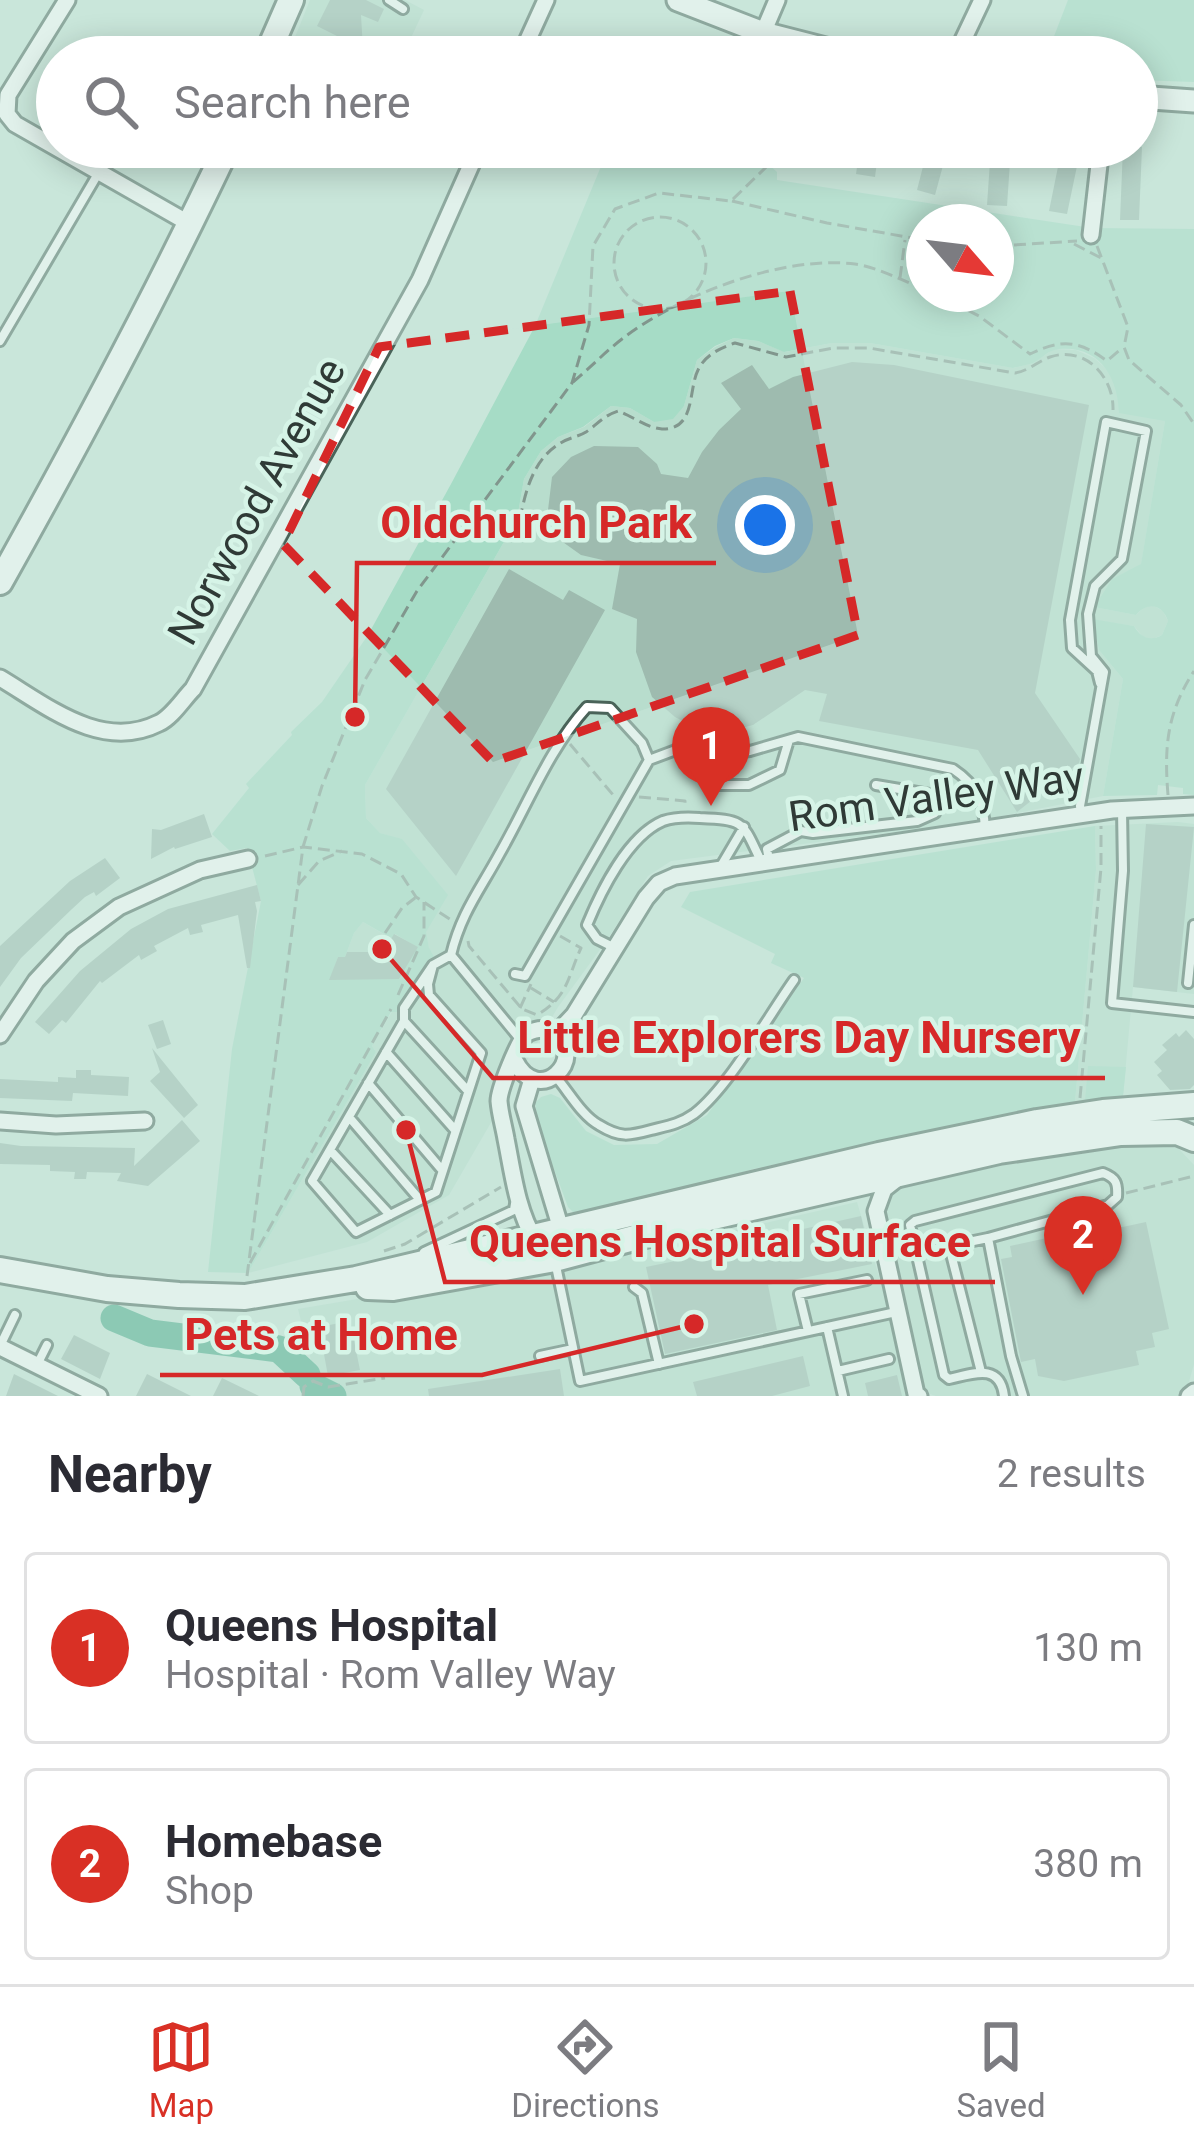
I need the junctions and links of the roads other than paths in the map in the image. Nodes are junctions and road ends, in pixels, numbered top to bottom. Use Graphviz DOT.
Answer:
graph roads {
  1 [pos="67,0"];
  2 [pos="291,0"];
  3 [pos="389,0"];
  4 [pos="546,0"];
  5 [pos="678,0"];
  6 [pos="777,0"];
  7 [pos="982,0"];
  8 [pos="404,9"];
  9 [pos="763,33"];
  10 [pos="45,36"];
  11 [pos="275,36"];
  12 [pos="530,36"];
  13 [pos="775,36"];
  14 [pos="965,36"];
  15 [pos="36,50"];
  16 [pos="1158,98"];
  17 [pos="1194,100"];
  18 [pos="4,114"];
  19 [pos="36,135"];
  20 [pos="96,168"];
  21 [pos="216,168"];
  22 [pos="470,168"];
  23 [pos="1099,168"];
  24 [pos="100,170"];
  25 [pos="190,224"];
  26 [pos="1091,235"];
  27 [pos="0,341"];
  28 [pos="0,582"];
  29 [pos="0,678"];
  30 [pos="1100,682"];
  31 [pos="790,739"];
  32 [pos="716,755"];
  33 [pos="649,760"];
  34 [pos="876,784"];
  35 [pos="1194,806"];
  36 [pos="1122,809"];
  37 [pos="1081,815"];
  38 [pos="744,826"];
  39 [pos="985,830"];
  40 [pos="813,832"];
  41 [pos="802,856"];
  42 [pos="248,860"];
  43 [pos="765,861"];
  44 [pos="720,867"];
  45 [pos="1194,925"];
  46 [pos="616,949"];
  47 [pos="451,955"];
  48 [pos="433,965"];
  49 [pos="515,974"];
  50 [pos="794,980"];
  51 [pos="1188,983"];
  52 [pos="1194,1012"];
  53 [pos="404,1021"];
  54 [pos="556,1034"];
  55 [pos="0,1035"];
  56 [pos="520,1040"];
  57 [pos="386,1052"];
  58 [pos="515,1061"];
  59 [pos="555,1076"];
  60 [pos="532,1079"];
  61 [pos="368,1083"];
  62 [pos="469,1093"];
  63 [pos="1194,1105"];
  64 [pos="349,1117"];
  65 [pos="0,1120"];
  66 [pos="145,1121"];
  67 [pos="456,1131"];
  68 [pos="1194,1138"];
  69 [pos="330,1150"];
  70 [pos="443,1171"];
  71 [pos="905,1172"];
  72 [pos="517,1197"];
  73 [pos="420,1200"];
  74 [pos="390,1215"];
  75 [pos="561,1229"];
  76 [pos="532,1237"];
  77 [pos="988,1238"];
  78 [pos="949,1246"];
  79 [pos="916,1254"];
  80 [pos="555,1259"];
  81 [pos="2,1269"];
  82 [pos="380,1274"];
  83 [pos="867,1280"];
  84 [pos="309,1287"];
  85 [pos="634,1287"];
  86 [pos="897,1312"];
  87 [pos="15,1315"];
  88 [pos="827,1327"];
  89 [pos="808,1331"];
  90 [pos="47,1345"];
  91 [pos="0,1347"];
  92 [pos="573,1348"];
  93 [pos="540,1356"];
  94 [pos="889,1359"];
  95 [pos="659,1364"];
  96 [pos="37,1365"];
  97 [pos="838,1371"];
  98 [pos="981,1372"];
  99 [pos="68,1389"];
  100 [pos="99,1396"];
  101 [pos="843,1396"];
  102 [pos="919,1396"];
  103 [pos="1004,1396"];
  104 [pos="1023,1396"];
  1 -- 10 [label="street"];
  2 -- 11 [label="main road"];
  3 -- 8 [label="lane"];
  4 -- 12 [label="street"];
  5 -- 9 [label="street"];
  6 -- 9 [label="street"];
  7 -- 14 [label="street"];
  9 -- 13 [label="street"];
  15 -- 18 [label="street"];
  16 -- 17 [label="street"];
  18 -- 19 [label="street"];
  20 -- 24 [label="street"];
  21 -- 25 [label="main road"];
  22 -- 29 [label="street, Norwood Avenue"];
  23 -- 26 [label="street"];
  24 -- 25 [label="street"];
  24 -- 27 [label="lane"];
  25 -- 28 [label="main road"];
  30 -- 30 [label="lane"];
  30 -- 37 [label="lane"];
  31 -- 32 [label="lane"];
  31 -- 32 [label="lane"];
  31 -- 39 [label="lane"];
  32 -- 33 [label="lane"];
  33 -- 47 [label="lane"];
  33 -- 49 [label="lane"];
  34 -- 40 [label="lane"];
  35 -- 36 [label="street, Rom Valley Way"];
  36 -- 37 [label="street, Rom Valley Way"];
  36 -- 52 [label="lane"];
  37 -- 39 [label="street, Rom Valley Way"];
  38 -- 43 [label="lane"];
  38 -- 44 [label="lane"];
  38 -- 46 [label="lane"];
  39 -- 41 [label="street, Rom Valley Way"];
  40 -- 41 [label="lane"];
  40 -- 43 [label="lane"];
  41 -- 43 [label="street, Rom Valley Way"];
  42 -- 55 [label="street"];
  43 -- 44 [label="street, Rom Valley Way"];
  44 -- 46 [label="street, Rom Valley Way"];
  45 -- 51 [label="lane"];
  46 -- 54 [label="street, Rom Valley Way"];
  47 -- 48 [label="lane"];
  47 -- 56 [label="lane"];
  48 -- 53 [label="lane"];
  48 -- 62 [label="lane"];
  50 -- 59 [label="lane"];
  53 -- 57 [label="lane"];
  53 -- 62 [label="lane"];
  54 -- 56 [label="street"];
  54 -- 59 [label="street"];
  56 -- 58 [label="street"];
  57 -- 61 [label="lane"];
  57 -- 67 [label="lane"];
  58 -- 60 [label="street"];
  58 -- 72 [label="street"];
  59 -- 60 [label="street"];
  60 -- 75 [label="street"];
  61 -- 64 [label="lane"];
  61 -- 70 [label="lane"];
  62 -- 67 [label="lane"];
  63 -- 75 [label="main road"];
  64 -- 69 [label="lane"];
  64 -- 73 [label="lane"];
  65 -- 66 [label="street"];
  67 -- 70 [label="lane"];
  68 -- 71 [label="main road"];
  69 -- 74 [label="lane"];
  69 -- 74 [label="lane"];
  70 -- 73 [label="lane"];
  71 -- 80 [label="main road"];
  71 -- 86 [label="street"];
  72 -- 76 [label="street"];
  72 -- 82 [label="lane"];
  73 -- 74 [label="lane"];
  75 -- 76 [label="main road"];
  75 -- 80 [label="street"];
  76 -- 80 [label="street"];
  76 -- 82 [label="main road"];
  77 -- 78 [label="lane"];
  77 -- 79 [label="lane"];
  77 -- 104 [label="lane"];
  78 -- 79 [label="lane"];
  78 -- 98 [label="lane"];
  79 -- 98 [label="lane"];
  80 -- 84 [label="main road"];
  80 -- 92 [label="lane"];
  81 -- 84 [label="main road"];
  82 -- 84 [label="main road"];
  83 -- 89 [label="lane"];
  85 -- 95 [label="lane"];
  86 -- 88 [label="lane"];
  86 -- 102 [label="street"];
  87 -- 91 [label="lane"];
  88 -- 89 [label="lane"];
  88 -- 97 [label="lane"];
  89 -- 95 [label="lane"];
  90 -- 96 [label="lane"];
  91 -- 96 [label="street"];
  92 -- 93 [label="lane"];
  92 -- 95 [label="lane"];
  94 -- 97 [label="lane"];
  96 -- 99 [label="street"];
  97 -- 101 [label="lane"];
  98 -- 103 [label="lane"];
  99 -- 100 [label="street"];
}
